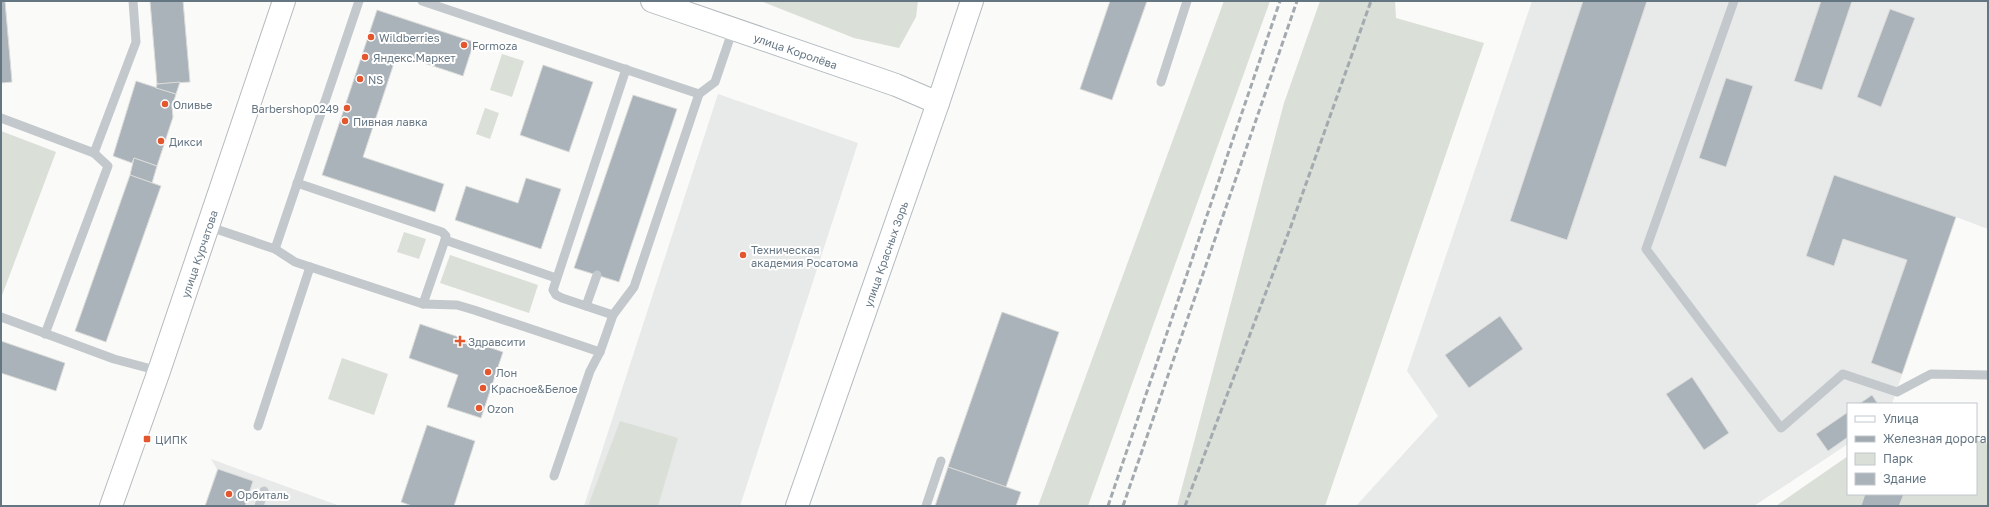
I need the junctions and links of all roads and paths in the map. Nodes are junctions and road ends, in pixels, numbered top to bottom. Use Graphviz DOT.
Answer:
graph roads {
  1 [pos="133,1"];
  2 [pos="284,1"];
  3 [pos="359,1"];
  4 [pos="422,1"];
  5 [pos="652,1"];
  6 [pos="972,1"];
  7 [pos="1187,1"];
  8 [pos="1734,1"];
  9 [pos="733,29"];
  10 [pos="626,69"];
  11 [pos="1161,82"];
  12 [pos="699,94"];
  13 [pos="938,103"];
  14 [pos="1,118"];
  15 [pos="94,153"];
  16 [pos="297,183"];
  17 [pos="207,226"];
  18 [pos="445,240"];
  19 [pos="276,249"];
  20 [pos="310,267"];
  21 [pos="597,275"];
  22 [pos="556,278"];
  23 [pos="423,304"];
  24 [pos="586,306"];
  25 [pos="612,316"];
  26 [pos="1,317"];
  27 [pos="45,334"];
  28 [pos="600,352"];
  29 [pos="159,371"];
  30 [pos="1988,375"];
  31 [pos="258,426"];
  32 [pos="942,461"];
  33 [pos="554,476"];
  34 [pos="264,491"];
  35 [pos="111,506"];
  36 [pos="259,506"];
  37 [pos="797,506"];
  38 [pos="926,506"];
  1 -- 15 [label="lane"];
  2 -- 17 [label="street, улица Курчатова"];
  3 -- 16 [label="lane"];
  4 -- 10 [label="lane"];
  5 -- 9 [label="street, улица Королёва"];
  6 -- 13 [label="street, улица Красных Зорь"];
  7 -- 11 [label="lane"];
  8 -- 30 [label="lane"];
  9 -- 12 [label="lane"];
  9 -- 13 [label="street, улица Королёва"];
  10 -- 12 [label="lane"];
  10 -- 22 [label="lane"];
  12 -- 25 [label="lane"];
  13 -- 37 [label="street, улица Красных Зорь"];
  14 -- 15 [label="lane"];
  15 -- 27 [label="lane"];
  16 -- 18 [label="lane"];
  16 -- 19 [label="lane"];
  17 -- 19 [label="lane"];
  17 -- 29 [label="street, улица Курчатова"];
  18 -- 22 [label="lane"];
  18 -- 23 [label="lane"];
  19 -- 20 [label="lane"];
  20 -- 23 [label="lane"];
  20 -- 31 [label="lane"];
  21 -- 24 [label="lane"];
  22 -- 24 [label="lane"];
  23 -- 28 [label="lane"];
  24 -- 25 [label="lane"];
  25 -- 28 [label="lane"];
  26 -- 27 [label="lane"];
  27 -- 29 [label="lane"];
  28 -- 33 [label="lane"];
  29 -- 35 [label="street, улица Курчатова"];
  32 -- 38 [label="lane"];
  34 -- 36 [label="lane"];
}
